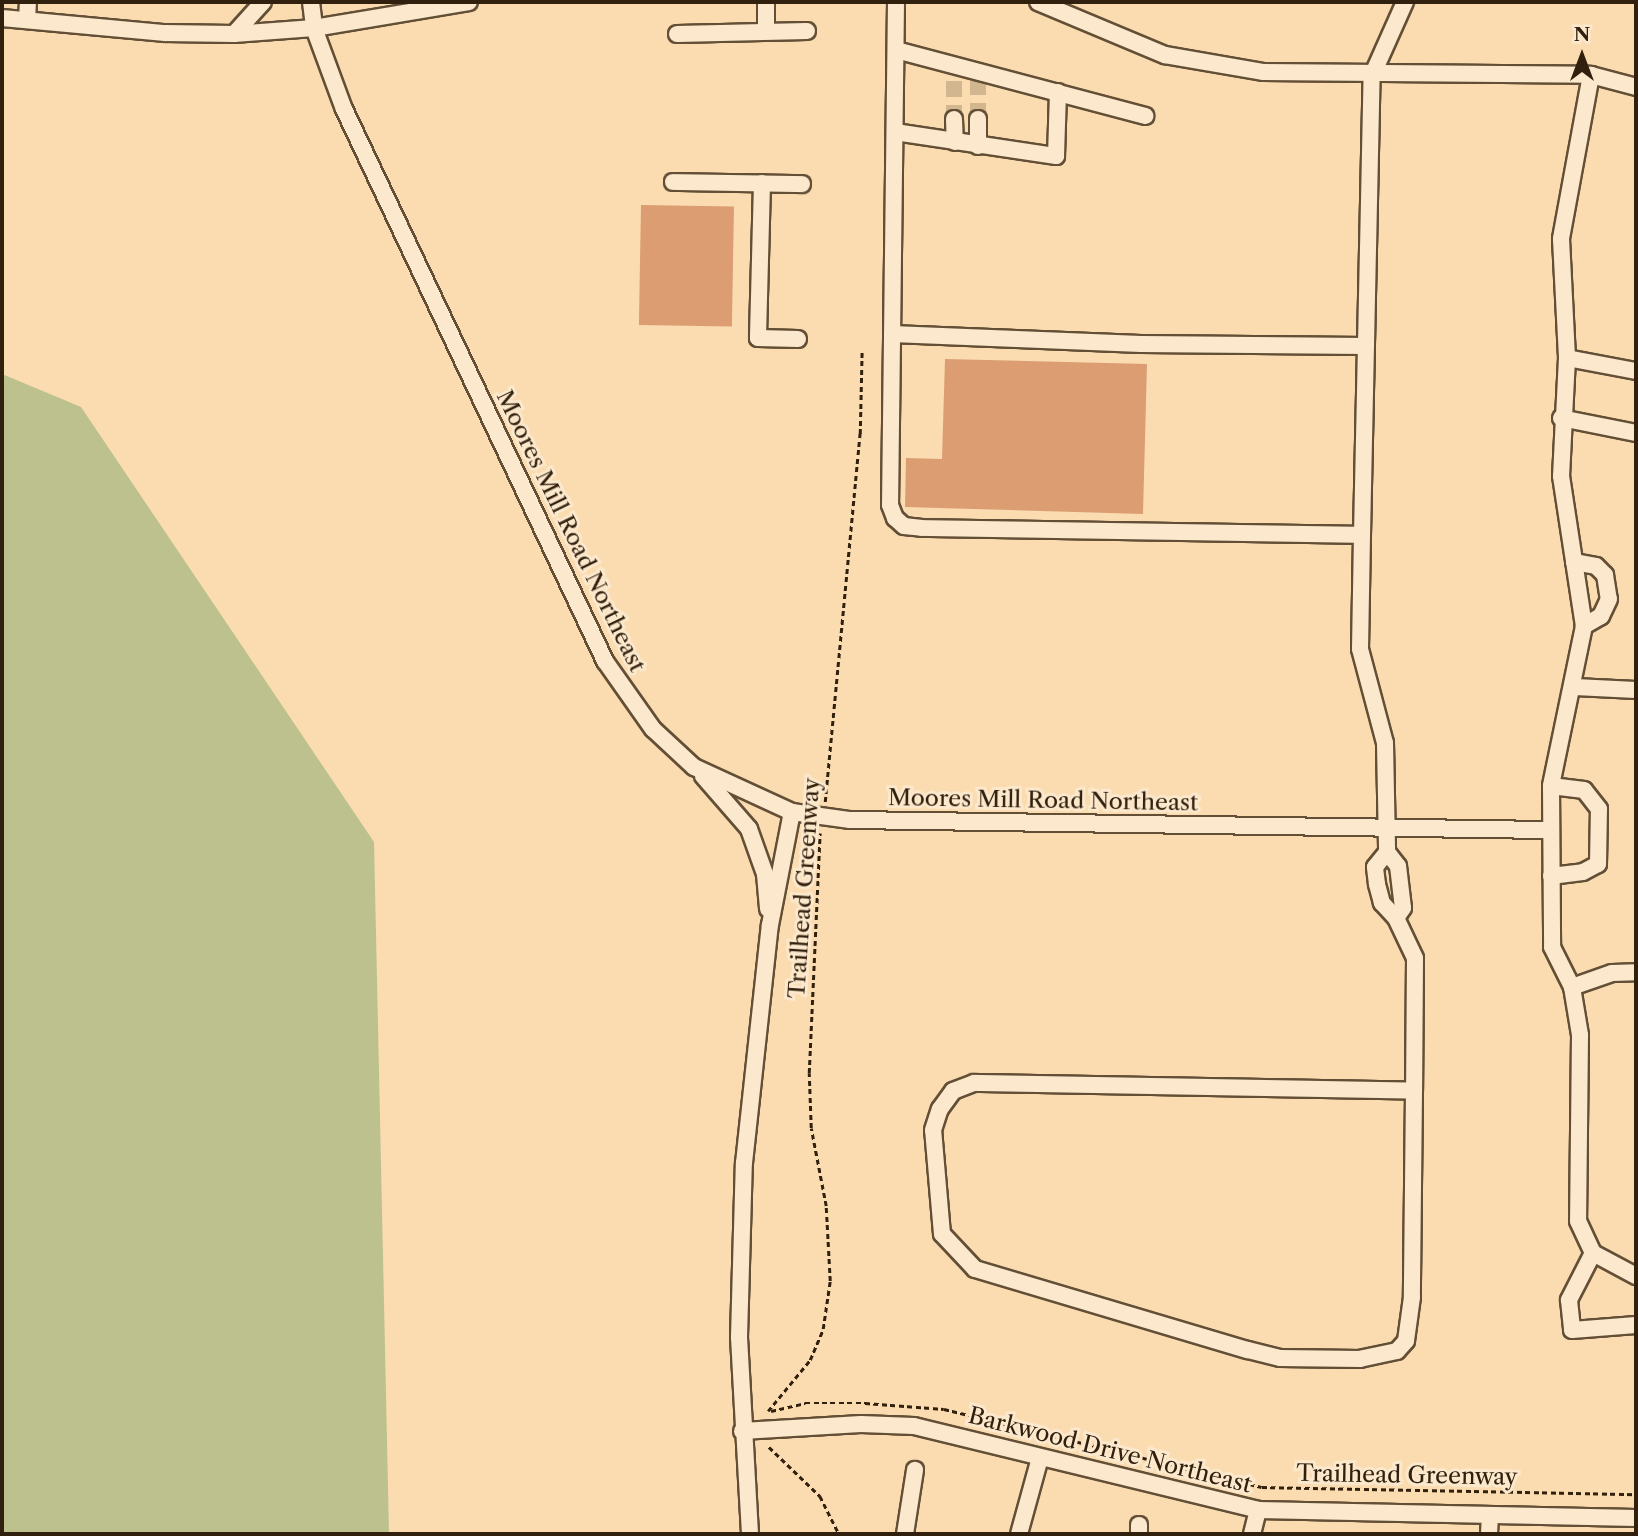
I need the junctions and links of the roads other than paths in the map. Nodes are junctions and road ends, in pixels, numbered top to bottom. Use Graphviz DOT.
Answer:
graph roads {
  1 [pos="28,2"];
  2 [pos="263,2"];
  3 [pos="311,2"];
  4 [pos="401,2"];
  5 [pos="469,2"];
  6 [pos="766,2"];
  7 [pos="896,2"];
  8 [pos="1038,2"];
  9 [pos="1405,2"];
  10 [pos="425,8"];
  11 [pos="2,18"];
  12 [pos="27,20"];
  13 [pos="314,28"];
  14 [pos="766,30"];
  15 [pos="807,31"];
  16 [pos="234,34"];
  17 [pos="677,34"];
  18 [pos="896,50"];
  19 [pos="1591,75"];
  20 [pos="1372,76"];
  21 [pos="1636,87"];
  22 [pos="1058,92"];
  23 [pos="1145,116"];
  24 [pos="954,119"];
  25 [pos="978,119"];
  26 [pos="895,132"];
  27 [pos="955,142"];
  28 [pos="978,146"];
  29 [pos="673,182"];
  30 [pos="762,183"];
  31 [pos="802,184"];
  32 [pos="892,334"];
  33 [pos="798,339"];
  34 [pos="1366,346"];
  35 [pos="1567,358"];
  36 [pos="1636,371"];
  37 [pos="1561,418"];
  38 [pos="1636,433"];
  39 [pos="1362,535"];
  40 [pos="1574,562"];
  41 [pos="1584,625"];
  42 [pos="1575,687"];
  43 [pos="1636,690"];
  44 [pos="694,767"];
  45 [pos="1551,786"];
  46 [pos="792,812"];
  47 [pos="1388,828"];
  48 [pos="1551,831"];
  49 [pos="1551,876"];
  50 [pos="770,925"];
  51 [pos="1636,972"];
  52 [pos="1572,987"];
  53 [pos="1414,1091"];
  54 [pos="1593,1253"];
  55 [pos="1636,1276"];
  56 [pos="1636,1325"];
  57 [pos="742,1431"];
  58 [pos="1040,1458"];
  59 [pos="915,1470"];
  60 [pos="1258,1510"];
  61 [pos="1489,1515"];
  62 [pos="1636,1518"];
  63 [pos="750,1534"];
  64 [pos="905,1534"];
  65 [pos="1019,1534"];
  66 [pos="1252,1534"];
  67 [pos="1489,1534"];
  1 -- 12 [label="street"];
  2 -- 16 [label="street"];
  3 -- 13 [label="street, Moores Mill Road Northeast"];
  4 -- 10 [label="street"];
  5 -- 10 [label="street"];
  6 -- 14 [label="street"];
  7 -- 18 [label="street"];
  8 -- 20 [label="street"];
  9 -- 20 [label="street"];
  10 -- 13 [label="street"];
  11 -- 12 [label="street"];
  12 -- 16 [label="street"];
  13 -- 16 [label="street"];
  13 -- 44 [label="street, Moores Mill Road Northeast"];
  14 -- 15 [label="street"];
  14 -- 17 [label="street"];
  18 -- 22 [label="street"];
  18 -- 26 [label="street"];
  19 -- 20 [label="street"];
  19 -- 21 [label="street"];
  19 -- 35 [label="street"];
  20 -- 34 [label="street"];
  22 -- 23 [label="street"];
  22 -- 28 [label="street"];
  24 -- 27 [label="street"];
  25 -- 28 [label="street"];
  26 -- 27 [label="street"];
  26 -- 32 [label="street"];
  27 -- 28 [label="street"];
  29 -- 30 [label="street"];
  30 -- 31 [label="street"];
  30 -- 33 [label="street"];
  32 -- 34 [label="street"];
  32 -- 39 [label="street"];
  34 -- 39 [label="street"];
  35 -- 36 [label="street"];
  35 -- 37 [label="street"];
  37 -- 38 [label="street"];
  37 -- 40 [label="street"];
  39 -- 47 [label="street"];
  40 -- 41 [label="street"];
  40 -- 41 [label="street"];
  41 -- 42 [label="street"];
  42 -- 43 [label="street"];
  42 -- 45 [label="street"];
  44 -- 46 [label="street, Moores Mill Road Northeast"];
  44 -- 50 [label="street"];
  45 -- 48 [label="street"];
  45 -- 49 [label="street"];
  46 -- 47 [label="street, Moores Mill Road Northeast"];
  46 -- 50 [label="street"];
  47 -- 48 [label="street, Moores Mill Road Northeast"];
  47 -- 53 [label="street"];
  48 -- 49 [label="street"];
  49 -- 52 [label="street"];
  50 -- 57 [label="street"];
  51 -- 52 [label="street"];
  52 -- 54 [label="street"];
  53 -- 53 [label="street"];
  54 -- 55 [label="street"];
  54 -- 56 [label="street"];
  57 -- 58 [label="street, Barkwood Drive Northeast"];
  57 -- 63 [label="street"];
  58 -- 60 [label="street, Barkwood Drive Northeast"];
  58 -- 65 [label="street"];
  59 -- 64 [label="street"];
  60 -- 61 [label="street, Barkwood Drive Northeast"];
  60 -- 66 [label="street"];
  61 -- 62 [label="street, Barkwood Drive Northeast"];
  61 -- 67 [label="street"];
}
